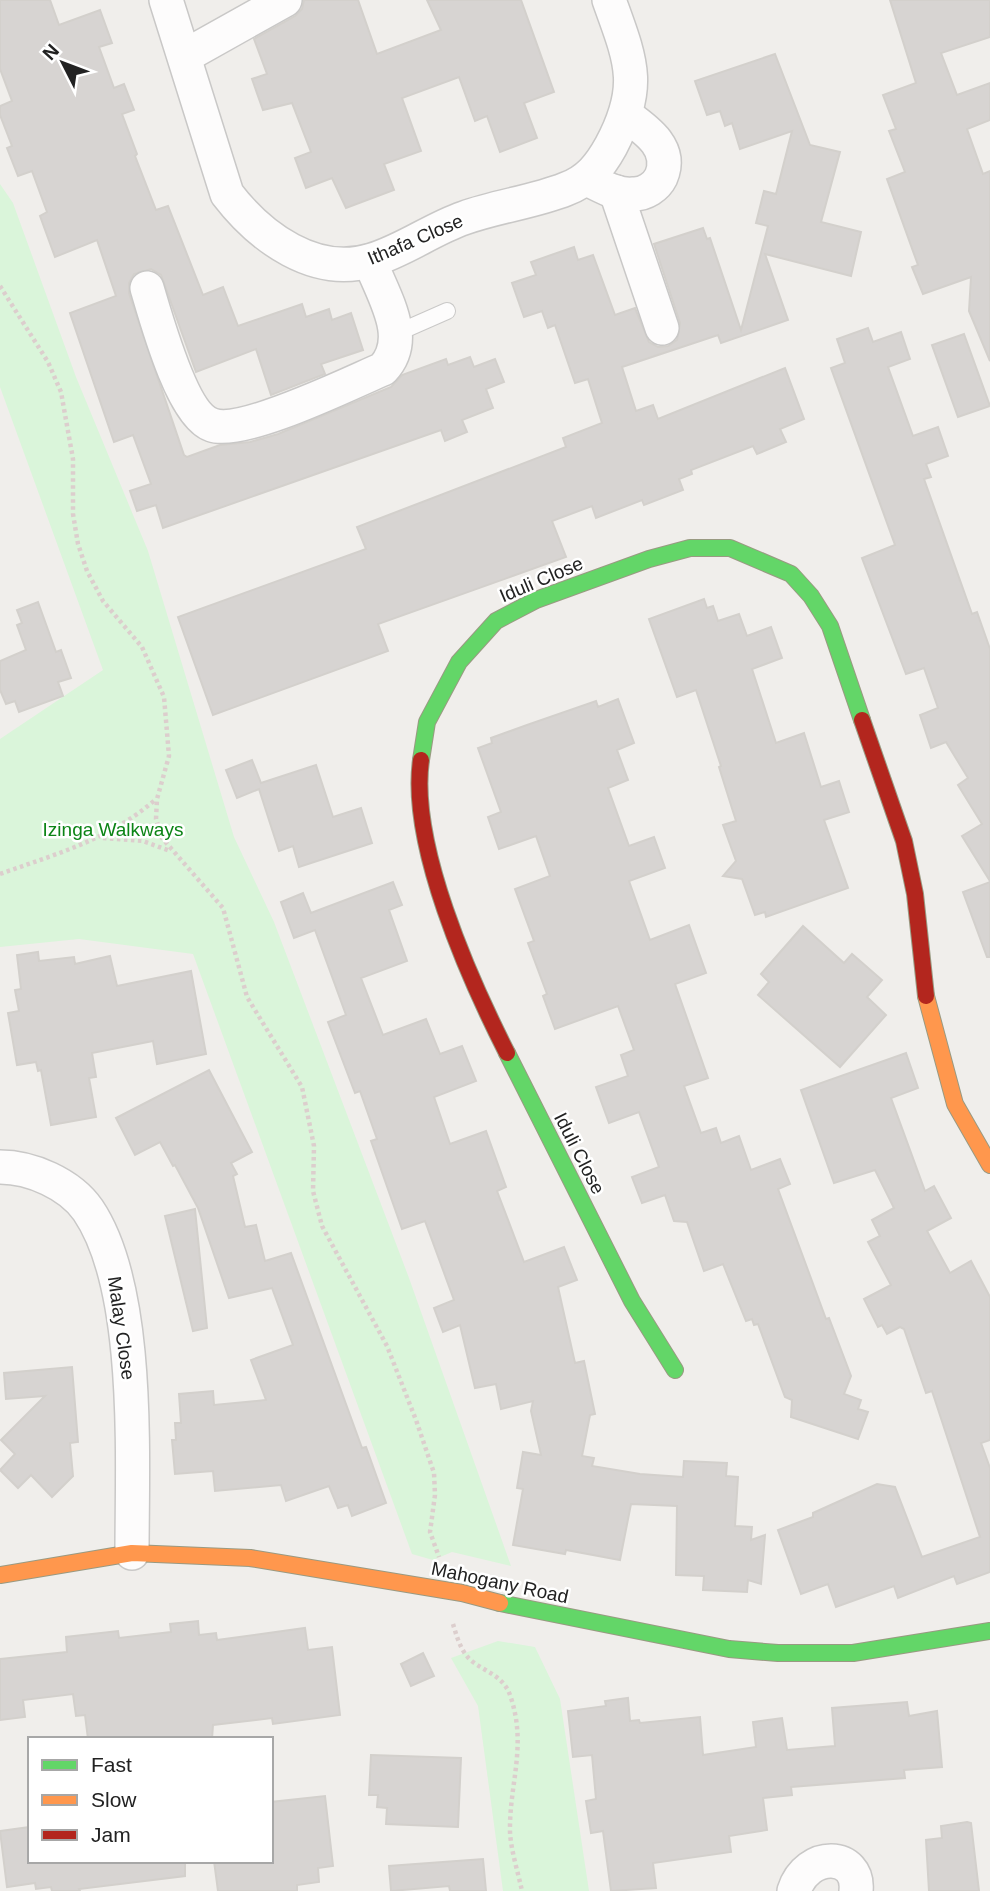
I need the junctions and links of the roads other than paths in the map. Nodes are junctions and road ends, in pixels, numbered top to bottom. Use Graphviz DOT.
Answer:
graph roads {
  1 [pos="166,0"];
  2 [pos="285,0"];
  3 [pos="609,0"];
  4 [pos="185,56"];
  5 [pos="627,116"];
  6 [pos="602,186"];
  7 [pos="370,261"];
  8 [pos="147,288"];
  9 [pos="447,311"];
  10 [pos="662,328"];
  11 [pos="397,333"];
  12 [pos="990,1165"];
  13 [pos="0,1167"];
  14 [pos="675,1370"];
  15 [pos="132,1553"];
  16 [pos="0,1574"];
  17 [pos="990,1631"];
  18 [pos="794,1891"];
  19 [pos="856,1891"];
  1 -- 4 [label="street, Ithafa Close"];
  2 -- 4 [label="street"];
  3 -- 5 [label="street"];
  4 -- 7 [label="street, Ithafa Close"];
  5 -- 6 [label="street"];
  5 -- 6 [label="street"];
  6 -- 7 [label="street, Ithafa Close"];
  6 -- 10 [label="street"];
  7 -- 11 [label="street"];
  8 -- 11 [label="street"];
  9 -- 11 [label="lane"];
  12 -- 14 [label="street, Iduli Close"];
  13 -- 15 [label="street, Malay Close"];
  15 -- 16 [label="street, Mahogany Road"];
  15 -- 17 [label="street, Mahogany Road"];
  18 -- 19 [label="street"];
}
